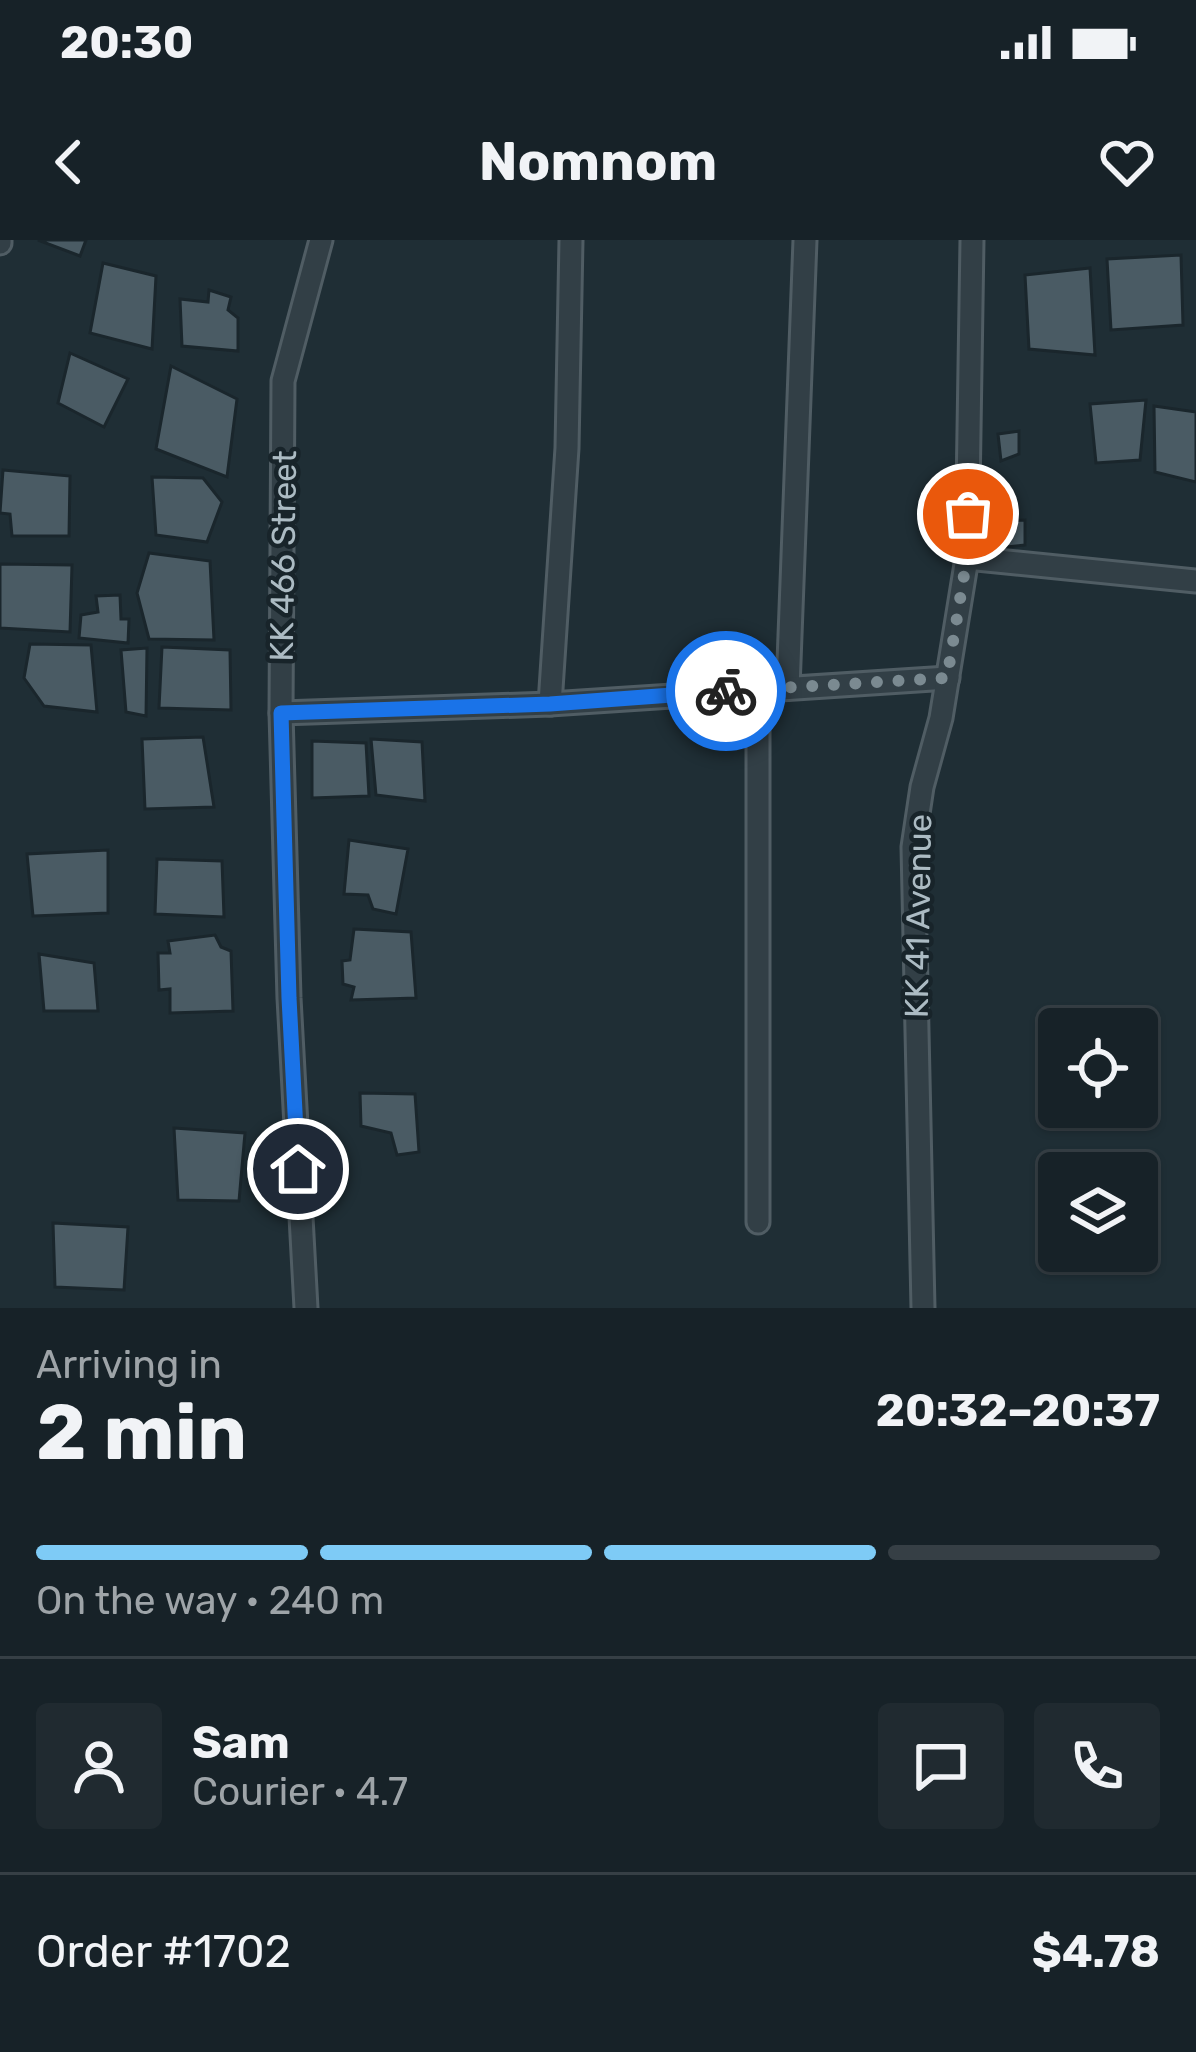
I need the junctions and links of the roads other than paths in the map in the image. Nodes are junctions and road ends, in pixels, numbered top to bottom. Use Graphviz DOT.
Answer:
graph roads {
  1 [pos="321,240"];
  2 [pos="571,240"];
  3 [pos="805,240"];
  4 [pos="972,240"];
  5 [pos="967,557"];
  6 [pos="1196,581"];
  7 [pos="947,678"];
  8 [pos="788,688"];
  9 [pos="758,689"];
  10 [pos="550,704"];
  11 [pos="281,713"];
  12 [pos="758,1222"];
  13 [pos="306,1308"];
  14 [pos="923,1308"];
  1 -- 11 [label="street, KK 466 Street"];
  2 -- 10 [label="street"];
  3 -- 8 [label="street"];
  4 -- 5 [label="street, KK 41 Avenue"];
  5 -- 6 [label="street"];
  5 -- 7 [label="street, KK 41 Avenue"];
  7 -- 8 [label="street"];
  7 -- 14 [label="street, KK 41 Avenue"];
  8 -- 9 [label="street"];
  9 -- 10 [label="street"];
  9 -- 12 [label="street"];
  10 -- 11 [label="street"];
  11 -- 13 [label="street, KK 466 Street"];
}
